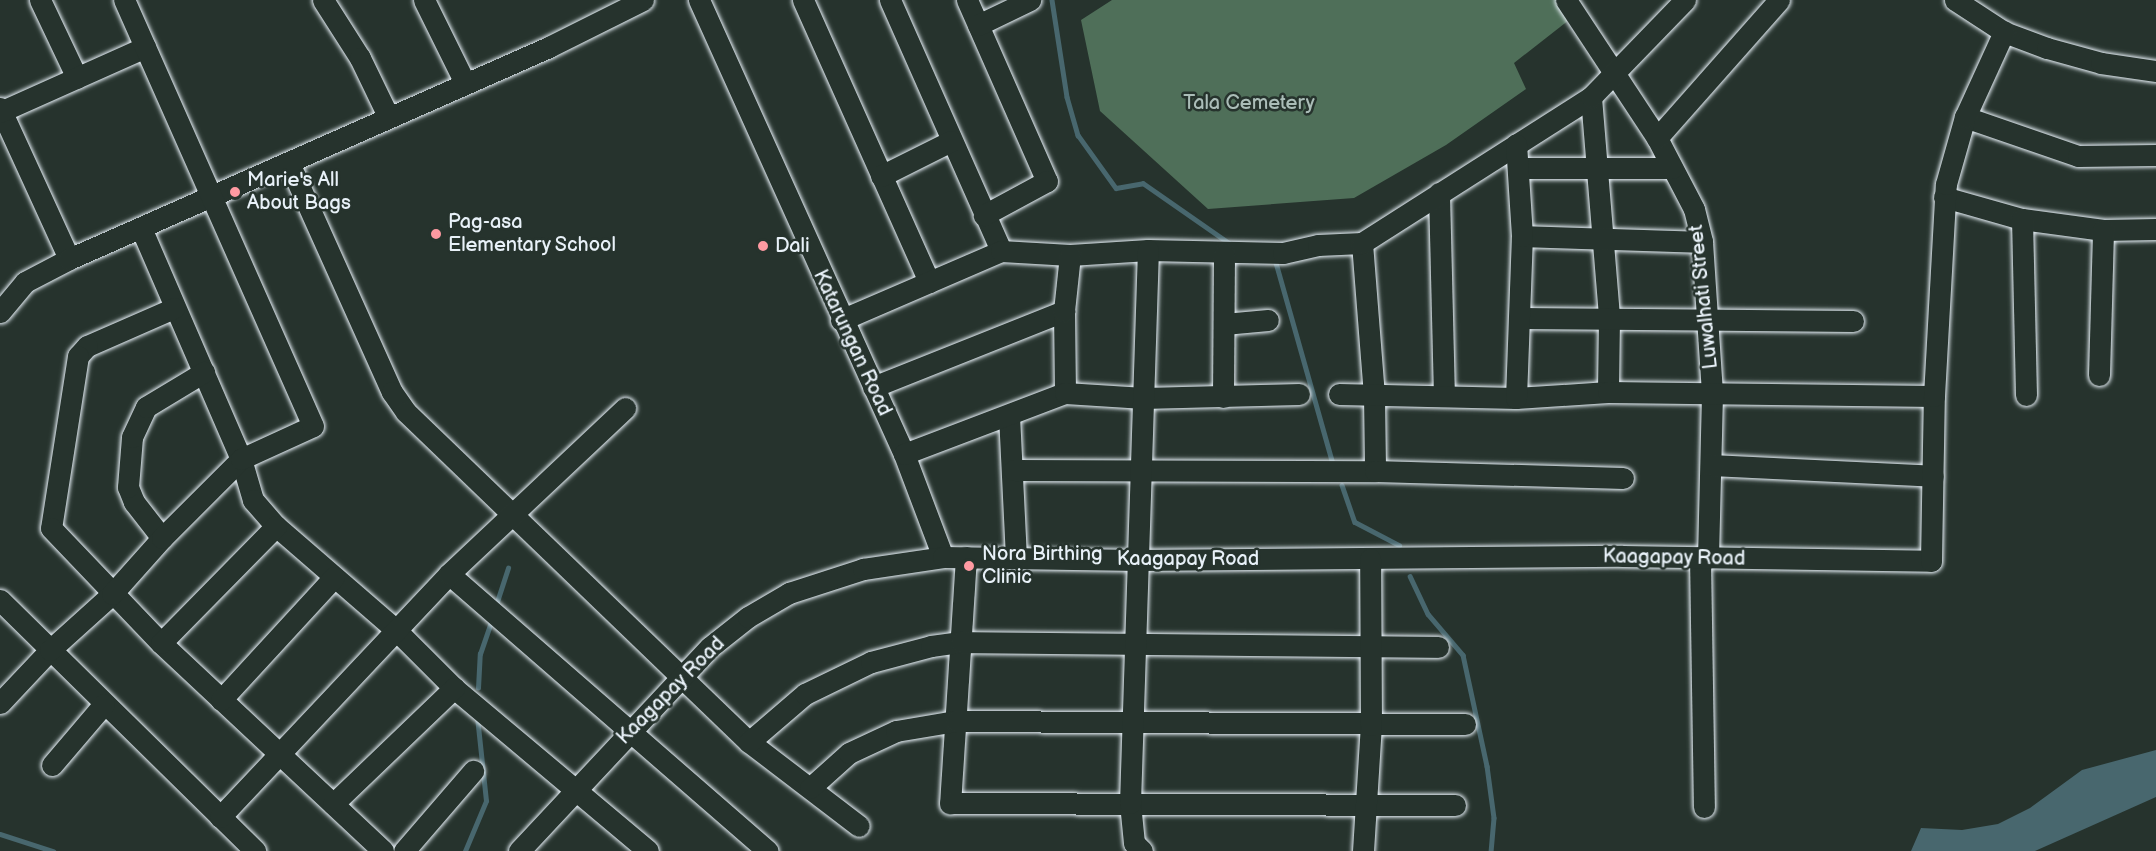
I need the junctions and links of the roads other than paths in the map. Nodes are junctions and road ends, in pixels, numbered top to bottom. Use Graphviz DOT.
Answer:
graph roads {
  1 [pos="40,0"];
  2 [pos="124,0"];
  3 [pos="323,0"];
  4 [pos="424,0"];
  5 [pos="643,0"];
  6 [pos="699,0"];
  7 [pos="804,0"];
  8 [pos="890,0"];
  9 [pos="967,0"];
  10 [pos="1030,0"];
  11 [pos="1685,0"];
  12 [pos="1779,0"];
  13 [pos="1955,0"];
  14 [pos="1570,2"];
  15 [pos="978,25"];
  16 [pos="2004,32"];
  17 [pos="145,47"];
  18 [pos="2156,71"];
  19 [pos="1617,74"];
  20 [pos="77,78"];
  21 [pos="465,83"];
  22 [pos="1591,97"];
  23 [pos="1,110"];
  24 [pos="388,116"];
  25 [pos="1965,117"];
  26 [pos="1657,138"];
  27 [pos="951,141"];
  28 [pos="1516,144"];
  29 [pos="2156,154"];
  30 [pos="289,163"];
  31 [pos="1518,168"];
  32 [pos="1672,168"];
  33 [pos="1600,169"];
  34 [pos="881,176"];
  35 [pos="1439,193"];
  36 [pos="212,197"];
  37 [pos="1944,197"];
  38 [pos="984,215"];
  39 [pos="2022,219"];
  40 [pos="141,228"];
  41 [pos="2156,229"];
  42 [pos="2103,230"];
  43 [pos="1522,236"];
  44 [pos="1603,236"];
  45 [pos="1702,242"];
  46 [pos="1362,243"];
  47 [pos="1001,250"];
  48 [pos="1148,250"];
  49 [pos="1224,254"];
  50 [pos="1070,255"];
  51 [pos="69,259"];
  52 [pos="929,282"];
  53 [pos="174,308"];
  54 [pos="1064,311"];
  55 [pos="0,312"];
  56 [pos="1710,317"];
  57 [pos="1520,318"];
  58 [pos="1609,318"];
  59 [pos="841,320"];
  60 [pos="1268,320"];
  61 [pos="1853,321"];
  62 [pos="1224,324"];
  63 [pos="204,372"];
  64 [pos="2099,375"];
  65 [pos="873,387"];
  66 [pos="1608,392"];
  67 [pos="1065,393"];
  68 [pos="1299,394"];
  69 [pos="1339,394"];
  70 [pos="1712,394"];
  71 [pos="2026,395"];
  72 [pos="1374,396"];
  73 [pos="1444,396"];
  74 [pos="1934,396"];
  75 [pos="1223,397"];
  76 [pos="1143,398"];
  77 [pos="1516,398"];
  78 [pos="625,408"];
  79 [pos="1009,415"];
  80 [pos="904,454"];
  81 [pos="241,459"];
  82 [pos="1711,465"];
  83 [pos="1014,470"];
  84 [pos="1375,471"];
  85 [pos="1141,473"];
  86 [pos="1932,476"];
  87 [pos="1623,478"];
  88 [pos="509,514"];
  89 [pos="276,526"];
  90 [pos="162,538"];
  91 [pos="943,557"];
  92 [pos="966,557"];
  93 [pos="1016,558"];
  94 [pos="1370,558"];
  95 [pos="1704,558"];
  96 [pos="1138,560"];
  97 [pos="449,574"];
  98 [pos="334,577"];
  99 [pos="112,594"];
  100 [pos="0,600"];
  101 [pos="396,630"];
  102 [pos="961,642"];
  103 [pos="161,643"];
  104 [pos="1135,645"];
  105 [pos="1438,647"];
  106 [pos="1371,648"];
  107 [pos="50,650"];
  108 [pos="680,678"];
  109 [pos="454,688"];
  110 [pos="221,700"];
  111 [pos="0,703"];
  112 [pos="104,704"];
  113 [pos="956,721"];
  114 [pos="1132,723"];
  115 [pos="1465,724"];
  116 [pos="1371,725"];
  117 [pos="629,733"];
  118 [pos="749,742"];
  119 [pos="278,755"];
  120 [pos="52,765"];
  121 [pos="474,771"];
  122 [pos="577,788"];
  123 [pos="810,788"];
  124 [pos="1130,803"];
  125 [pos="333,804"];
  126 [pos="1455,805"];
  127 [pos="1704,807"];
  128 [pos="1368,808"];
  129 [pos="220,817"];
  130 [pos="860,826"];
  131 [pos="642,849"];
  132 [pos="255,851"];
  133 [pos="382,851"];
  134 [pos="404,851"];
  135 [pos="519,851"];
  136 [pos="768,851"];
  137 [pos="1142,851"];
  138 [pos="1363,851"];
  1 -- 20 [label="street"];
  2 -- 17 [label="street"];
  3 -- 24 [label="street"];
  4 -- 21 [label="street"];
  5 -- 21 [label="street"];
  6 -- 59 [label="street, Katarungan Road"];
  7 -- 34 [label="street"];
  8 -- 27 [label="street"];
  9 -- 15 [label="street"];
  10 -- 15 [label="street"];
  11 -- 19 [label="street"];
  12 -- 26 [label="street"];
  13 -- 16 [label="street"];
  14 -- 19 [label="street, Luwalhati Street"];
  15 -- 38 [label="street"];
  16 -- 18 [label="street"];
  16 -- 25 [label="street"];
  17 -- 20 [label="street"];
  17 -- 36 [label="street"];
  19 -- 22 [label="street"];
  19 -- 26 [label="street, Luwalhati Street"];
  20 -- 23 [label="street"];
  21 -- 24 [label="street"];
  22 -- 28 [label="street"];
  22 -- 33 [label="street"];
  23 -- 51 [label="street"];
  24 -- 30 [label="street"];
  25 -- 29 [label="street"];
  25 -- 37 [label="street"];
  26 -- 32 [label="street, Luwalhati Street"];
  27 -- 34 [label="street"];
  27 -- 38 [label="street"];
  28 -- 31 [label="street"];
  28 -- 35 [label="street"];
  30 -- 36 [label="street"];
  30 -- 88 [label="street"];
  31 -- 33 [label="street"];
  31 -- 43 [label="street"];
  32 -- 33 [label="street"];
  32 -- 45 [label="street, Luwalhati Street"];
  33 -- 44 [label="street"];
  34 -- 52 [label="street"];
  35 -- 46 [label="street"];
  35 -- 73 [label="street"];
  36 -- 40 [label="street"];
  36 -- 81 [label="street"];
  37 -- 39 [label="street"];
  37 -- 74 [label="street"];
  38 -- 47 [label="street"];
  39 -- 42 [label="street"];
  39 -- 71 [label="street"];
  40 -- 51 [label="street"];
  40 -- 53 [label="street"];
  41 -- 42 [label="street"];
  42 -- 64 [label="street"];
  43 -- 44 [label="street"];
  43 -- 57 [label="street"];
  44 -- 45 [label="street"];
  44 -- 58 [label="street"];
  45 -- 56 [label="street, Luwalhati Street"];
  46 -- 49 [label="street"];
  46 -- 72 [label="street"];
  47 -- 50 [label="street"];
  47 -- 52 [label="street"];
  48 -- 49 [label="street"];
  48 -- 50 [label="street"];
  48 -- 76 [label="street"];
  49 -- 62 [label="street"];
  50 -- 54 [label="street"];
  51 -- 55 [label="street"];
  52 -- 59 [label="street"];
  53 -- 63 [label="street"];
  53 -- 99 [label="street"];
  54 -- 65 [label="street"];
  54 -- 67 [label="street"];
  56 -- 58 [label="street"];
  56 -- 61 [label="street"];
  56 -- 70 [label="street, Luwalhati Street"];
  57 -- 58 [label="street"];
  57 -- 77 [label="street"];
  58 -- 66 [label="street"];
  59 -- 65 [label="street, Katarungan Road"];
  60 -- 62 [label="street"];
  62 -- 75 [label="street"];
  63 -- 81 [label="street"];
  63 -- 90 [label="street"];
  65 -- 80 [label="street, Katarungan Road"];
  66 -- 70 [label="street"];
  66 -- 77 [label="street"];
  67 -- 76 [label="street"];
  67 -- 79 [label="street"];
  68 -- 75 [label="street"];
  69 -- 72 [label="street"];
  70 -- 74 [label="street"];
  70 -- 82 [label="street, Luwalhati Street"];
  72 -- 73 [label="street"];
  72 -- 84 [label="street"];
  73 -- 77 [label="street"];
  74 -- 86 [label="street"];
  75 -- 76 [label="street"];
  76 -- 85 [label="street"];
  78 -- 88 [label="street"];
  79 -- 80 [label="street"];
  79 -- 83 [label="street"];
  80 -- 91 [label="street, Katarungan Road"];
  81 -- 89 [label="street"];
  81 -- 90 [label="street"];
  82 -- 86 [label="street"];
  82 -- 95 [label="street, Luwalhati Street"];
  83 -- 85 [label="street"];
  83 -- 93 [label="street"];
  84 -- 85 [label="street"];
  84 -- 87 [label="street"];
  85 -- 96 [label="street"];
  86 -- 95 [label="street, Kaagapay Road"];
  88 -- 97 [label="street"];
  88 -- 108 [label="street"];
  89 -- 98 [label="street"];
  89 -- 103 [label="street"];
  90 -- 99 [label="street"];
  91 -- 92 [label="street, Kaagapay Road"];
  91 -- 108 [label="street, Kaagapay Road"];
  92 -- 93 [label="street, Kaagapay Road"];
  92 -- 102 [label="street"];
  93 -- 96 [label="street, Kaagapay Road"];
  94 -- 95 [label="street, Kaagapay Road"];
  94 -- 96 [label="street, Kaagapay Road"];
  94 -- 106 [label="street"];
  95 -- 127 [label="street, Luwalhati Street"];
  96 -- 104 [label="street"];
  97 -- 101 [label="street"];
  97 -- 117 [label="street"];
  98 -- 101 [label="street"];
  98 -- 110 [label="street"];
  99 -- 103 [label="street"];
  99 -- 107 [label="street"];
  100 -- 107 [label="street"];
  101 -- 109 [label="street"];
  101 -- 119 [label="street"];
  102 -- 104 [label="street"];
  102 -- 113 [label="street"];
  102 -- 118 [label="street"];
  103 -- 110 [label="street"];
  104 -- 106 [label="street"];
  104 -- 114 [label="street"];
  105 -- 106 [label="street"];
  106 -- 116 [label="street"];
  107 -- 111 [label="street"];
  107 -- 112 [label="street"];
  108 -- 117 [label="street, Kaagapay Road"];
  108 -- 118 [label="street"];
  109 -- 122 [label="street"];
  109 -- 125 [label="street"];
  110 -- 119 [label="street"];
  112 -- 120 [label="street"];
  112 -- 129 [label="street"];
  113 -- 114 [label="street"];
  113 -- 123 [label="street"];
  113 -- 124 [label="street"];
  114 -- 116 [label="street"];
  114 -- 124 [label="street"];
  115 -- 116 [label="street"];
  116 -- 128 [label="street"];
  117 -- 122 [label="street, Kaagapay Road"];
  117 -- 136 [label="street"];
  118 -- 123 [label="street"];
  119 -- 125 [label="street"];
  119 -- 129 [label="street"];
  121 -- 134 [label="street"];
  122 -- 131 [label="street"];
  122 -- 135 [label="street, Kaagapay Road"];
  123 -- 130 [label="street"];
  124 -- 128 [label="street"];
  124 -- 137 [label="street"];
  125 -- 133 [label="street"];
  126 -- 128 [label="street"];
  128 -- 138 [label="street"];
  129 -- 132 [label="street"];
}
